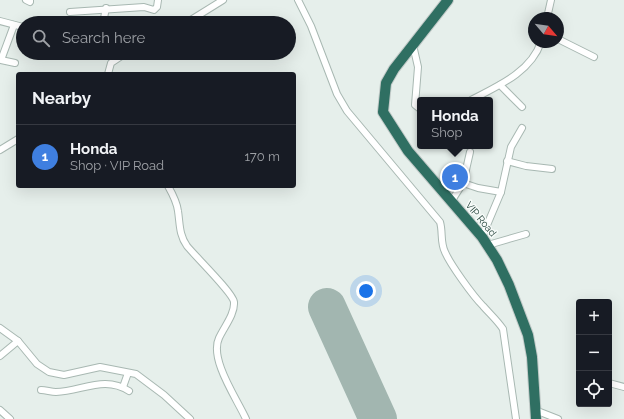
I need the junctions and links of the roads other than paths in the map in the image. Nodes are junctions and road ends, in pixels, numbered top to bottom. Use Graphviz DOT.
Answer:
graph roads {
  1 [pos="26,0"];
  2 [pos="30,0"];
  3 [pos="158,0"];
  4 [pos="223,0"];
  5 [pos="298,0"];
  6 [pos="448,0"];
  7 [pos="551,0"];
  8 [pos="106,8"];
  9 [pos="70,12"];
  10 [pos="548,12"];
  11 [pos="104,16"];
  12 [pos="197,16"];
  13 [pos="0,21"];
  14 [pos="14,25"];
  15 [pos="564,41"];
  16 [pos="413,43"];
  17 [pos="539,48"];
  18 [pos="594,57"];
  19 [pos="116,60"];
  20 [pos="15,63"];
  21 [pos="109,72"];
  22 [pos="500,85"];
  23 [pos="477,97"];
  24 [pos="417,106"];
  25 [pos="522,106"];
  26 [pos="522,128"];
  27 [pos="16,140"];
  28 [pos="0,150"];
  29 [pos="470,152"];
  30 [pos="508,161"];
  31 [pos="552,169"];
  32 [pos="462,183"];
  33 [pos="169,188"];
  34 [pos="501,192"];
  35 [pos="451,202"];
  36 [pos="526,234"];
  37 [pos="485,241"];
  38 [pos="0,328"];
  39 [pos="18,341"];
  40 [pos="0,356"];
  41 [pos="128,373"];
  42 [pos="612,384"];
  43 [pos="123,387"];
  44 [pos="624,387"];
  45 [pos="41,390"];
  46 [pos="129,391"];
  47 [pos="0,410"];
  48 [pos="536,415"];
  49 [pos="10,419"];
  50 [pos="190,419"];
  51 [pos="246,419"];
  52 [pos="516,419"];
  53 [pos="558,419"];
  1 -- 2 [label="street"];
  3 -- 8 [label="street"];
  4 -- 12 [label="street"];
  5 -- 52 [label="street"];
  6 -- 16 [label="highway, VIP Road"];
  7 -- 10 [label="street"];
  8 -- 9 [label="street"];
  8 -- 11 [label="street"];
  13 -- 14 [label="street"];
  14 -- 20 [label="street"];
  15 -- 18 [label="street"];
  16 -- 24 [label="street"];
  16 -- 35 [label="highway, VIP Road"];
  17 -- 22 [label="street"];
  19 -- 21 [label="street"];
  22 -- 23 [label="street"];
  22 -- 25 [label="street"];
  26 -- 30 [label="street"];
  27 -- 28 [label="street"];
  29 -- 32 [label="street"];
  30 -- 31 [label="street"];
  30 -- 34 [label="street"];
  32 -- 34 [label="street"];
  32 -- 35 [label="street"];
  33 -- 51 [label="street"];
  34 -- 37 [label="street"];
  35 -- 37 [label="highway, VIP Road"];
  36 -- 37 [label="street"];
  37 -- 48 [label="highway, VIP Road"];
  38 -- 39 [label="street"];
  39 -- 40 [label="street"];
  39 -- 41 [label="street"];
  41 -- 43 [label="street"];
  41 -- 50 [label="street"];
  42 -- 44 [label="street"];
  43 -- 45 [label="street"];
  43 -- 46 [label="street"];
  47 -- 49 [label="street"];
  48 -- 53 [label="street"];
}
